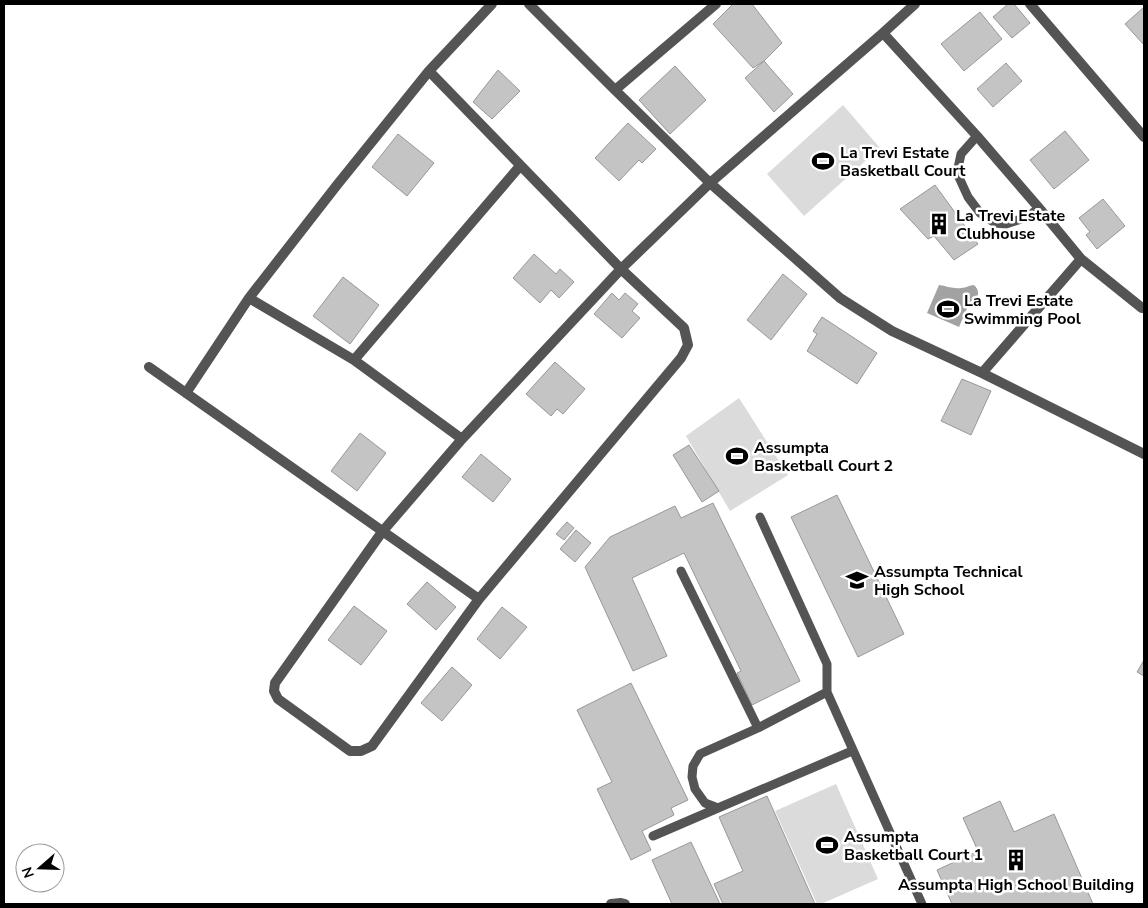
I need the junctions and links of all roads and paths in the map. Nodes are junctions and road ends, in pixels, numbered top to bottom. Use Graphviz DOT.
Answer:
graph roads {
  1 [pos="492,4"];
  2 [pos="529,4"];
  3 [pos="716,4"];
  4 [pos="915,4"];
  5 [pos="1030,4"];
  6 [pos="883,33"];
  7 [pos="429,71"];
  8 [pos="615,90"];
  9 [pos="977,136"];
  10 [pos="1144,137"];
  11 [pos="520,166"];
  12 [pos="710,184"];
  13 [pos="1039,208"];
  14 [pos="1081,259"];
  15 [pos="622,269"];
  16 [pos="249,298"];
  17 [pos="1144,308"];
  18 [pos="354,360"];
  19 [pos="148,367"];
  20 [pos="982,373"];
  21 [pos="186,393"];
  22 [pos="462,438"];
  23 [pos="1144,454"];
  24 [pos="760,517"];
  25 [pos="382,532"];
  26 [pos="681,571"];
  27 [pos="479,599"];
  28 [pos="827,692"];
  29 [pos="758,728"];
  30 [pos="852,751"];
  31 [pos="718,808"];
  32 [pos="653,836"];
  33 [pos="611,904"];
  34 [pos="625,904"];
  35 [pos="922,904"];
  1 -- 7 [label="street"];
  2 -- 8 [label="street"];
  3 -- 8 [label="street"];
  4 -- 6 [label="street"];
  5 -- 10 [label="street"];
  6 -- 9 [label="street"];
  6 -- 12 [label="street"];
  7 -- 11 [label="street"];
  7 -- 16 [label="street"];
  8 -- 12 [label="street"];
  9 -- 13 [label="street"];
  9 -- 13 [label="lane"];
  11 -- 15 [label="street"];
  11 -- 18 [label="street"];
  12 -- 15 [label="street"];
  12 -- 20 [label="street"];
  13 -- 14 [label="street"];
  14 -- 17 [label="street"];
  14 -- 20 [label="street"];
  15 -- 22 [label="street"];
  15 -- 27 [label="street"];
  16 -- 18 [label="street"];
  16 -- 21 [label="street"];
  18 -- 22 [label="street"];
  19 -- 21 [label="street"];
  20 -- 23 [label="street"];
  21 -- 25 [label="street"];
  22 -- 25 [label="street"];
  24 -- 28 [label="lane"];
  25 -- 27 [label="street"];
  25 -- 27 [label="street"];
  26 -- 29 [label="lane"];
  28 -- 29 [label="lane"];
  28 -- 30 [label="lane"];
  29 -- 31 [label="lane"];
  30 -- 31 [label="lane"];
  30 -- 35 [label="lane"];
  31 -- 32 [label="lane"];
  33 -- 34 [label="street"];
}
